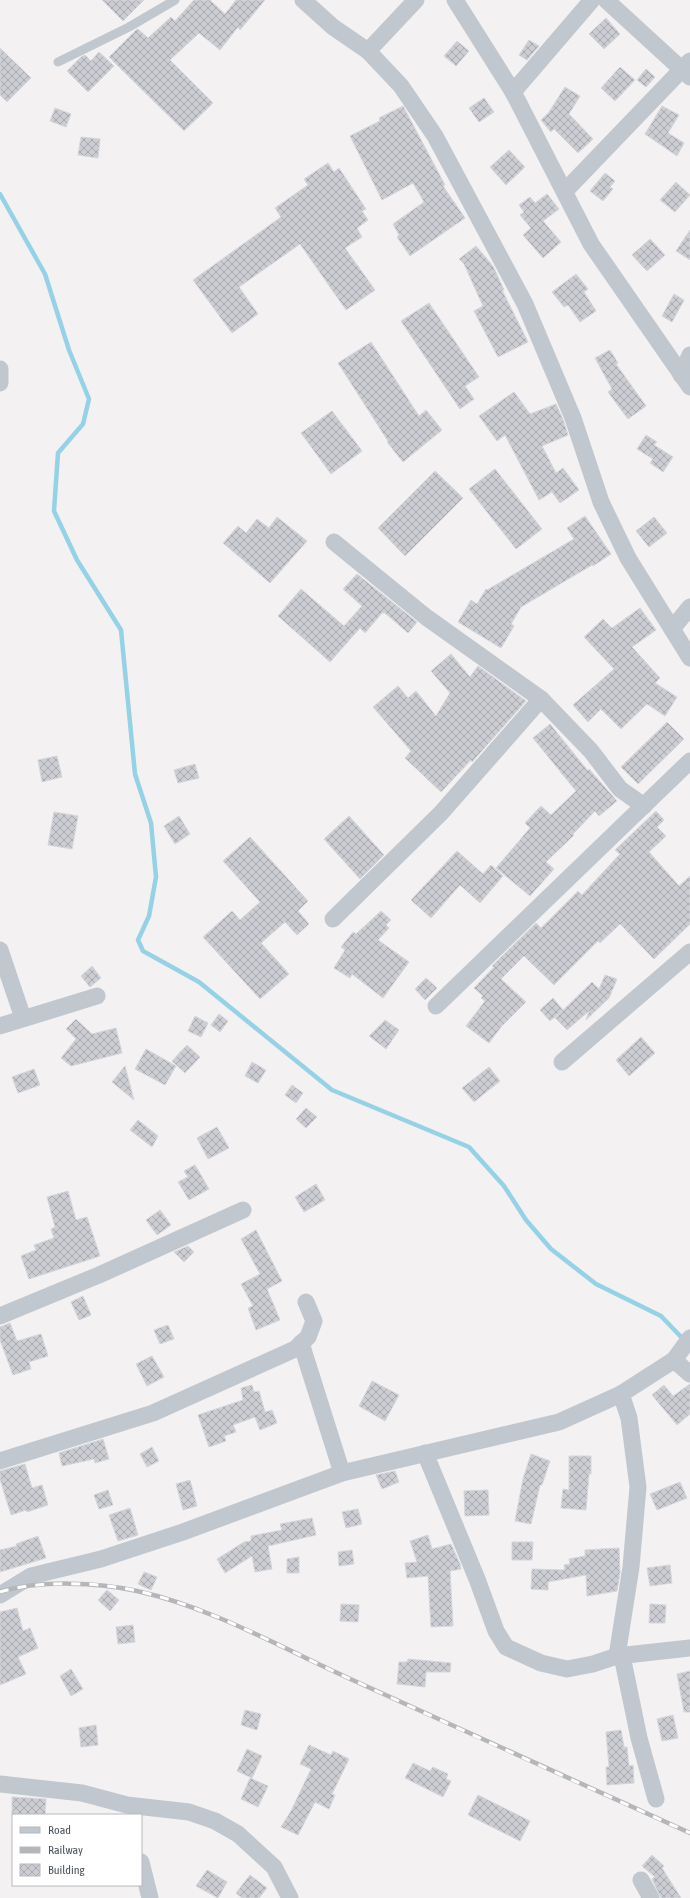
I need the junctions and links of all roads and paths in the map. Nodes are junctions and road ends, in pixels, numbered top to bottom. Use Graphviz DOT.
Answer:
graph roads {
  1 [pos="175,0"];
  2 [pos="303,0"];
  3 [pos="416,0"];
  4 [pos="455,0"];
  5 [pos="592,0"];
  6 [pos="606,0"];
  7 [pos="368,51"];
  8 [pos="58,62"];
  9 [pos="687,69"];
  10 [pos="513,92"];
  11 [pos="565,191"];
  12 [pos="690,355"];
  13 [pos="0,369"];
  14 [pos="686,381"];
  15 [pos="0,383"];
  16 [pos="334,542"];
  17 [pos="690,607"];
  18 [pos="672,629"];
  19 [pos="690,658"];
  20 [pos="541,699"];
  21 [pos="690,761"];
  22 [pos="644,806"];
  23 [pos="333,919"];
  24 [pos="0,950"];
  25 [pos="690,952"];
  26 [pos="97,996"];
  27 [pos="436,1006"];
  28 [pos="23,1018"];
  29 [pos="0,1026"];
  30 [pos="562,1062"];
  31 [pos="243,1210"];
  32 [pos="306,1302"];
  33 [pos="0,1316"];
  34 [pos="301,1343"];
  35 [pos="681,1349"];
  36 [pos="690,1374"];
  37 [pos="621,1394"];
  38 [pos="425,1453"];
  39 [pos="0,1461"];
  40 [pos="342,1473"];
  41 [pos="0,1595"];
  42 [pos="690,1648"];
  43 [pos="620,1656"];
  44 [pos="0,1784"];
  45 [pos="656,1799"];
  46 [pos="128,1810"];
  47 [pos="142,1866"];
  48 [pos="640,1880"];
  49 [pos="150,1898"];
  50 [pos="290,1898"];
  51 [pos="651,1898"];
  1 -- 8 [label="lane"];
  2 -- 7 [label="street"];
  3 -- 7 [label="street"];
  4 -- 10 [label="street"];
  5 -- 10 [label="street"];
  6 -- 9 [label="street"];
  7 -- 18 [label="street"];
  9 -- 11 [label="street"];
  10 -- 11 [label="street"];
  11 -- 14 [label="street"];
  12 -- 14 [label="street"];
  13 -- 15 [label="street"];
  16 -- 20 [label="street"];
  17 -- 18 [label="street"];
  18 -- 19 [label="street"];
  20 -- 22 [label="street"];
  20 -- 23 [label="street"];
  21 -- 22 [label="street"];
  22 -- 27 [label="street"];
  24 -- 28 [label="street"];
  25 -- 30 [label="street"];
  26 -- 28 [label="street"];
  28 -- 29 [label="street"];
  31 -- 33 [label="street"];
  32 -- 34 [label="street"];
  34 -- 39 [label="street"];
  34 -- 40 [label="street"];
  35 -- 36 [label="street"];
  35 -- 37 [label="street"];
  37 -- 38 [label="street"];
  37 -- 43 [label="street"];
  38 -- 40 [label="street"];
  38 -- 43 [label="street"];
  40 -- 41 [label="street"];
  42 -- 43 [label="street"];
  43 -- 45 [label="street"];
  44 -- 46 [label="street"];
  46 -- 50 [label="street"];
  47 -- 49 [label="street"];
  48 -- 51 [label="street"];
}
